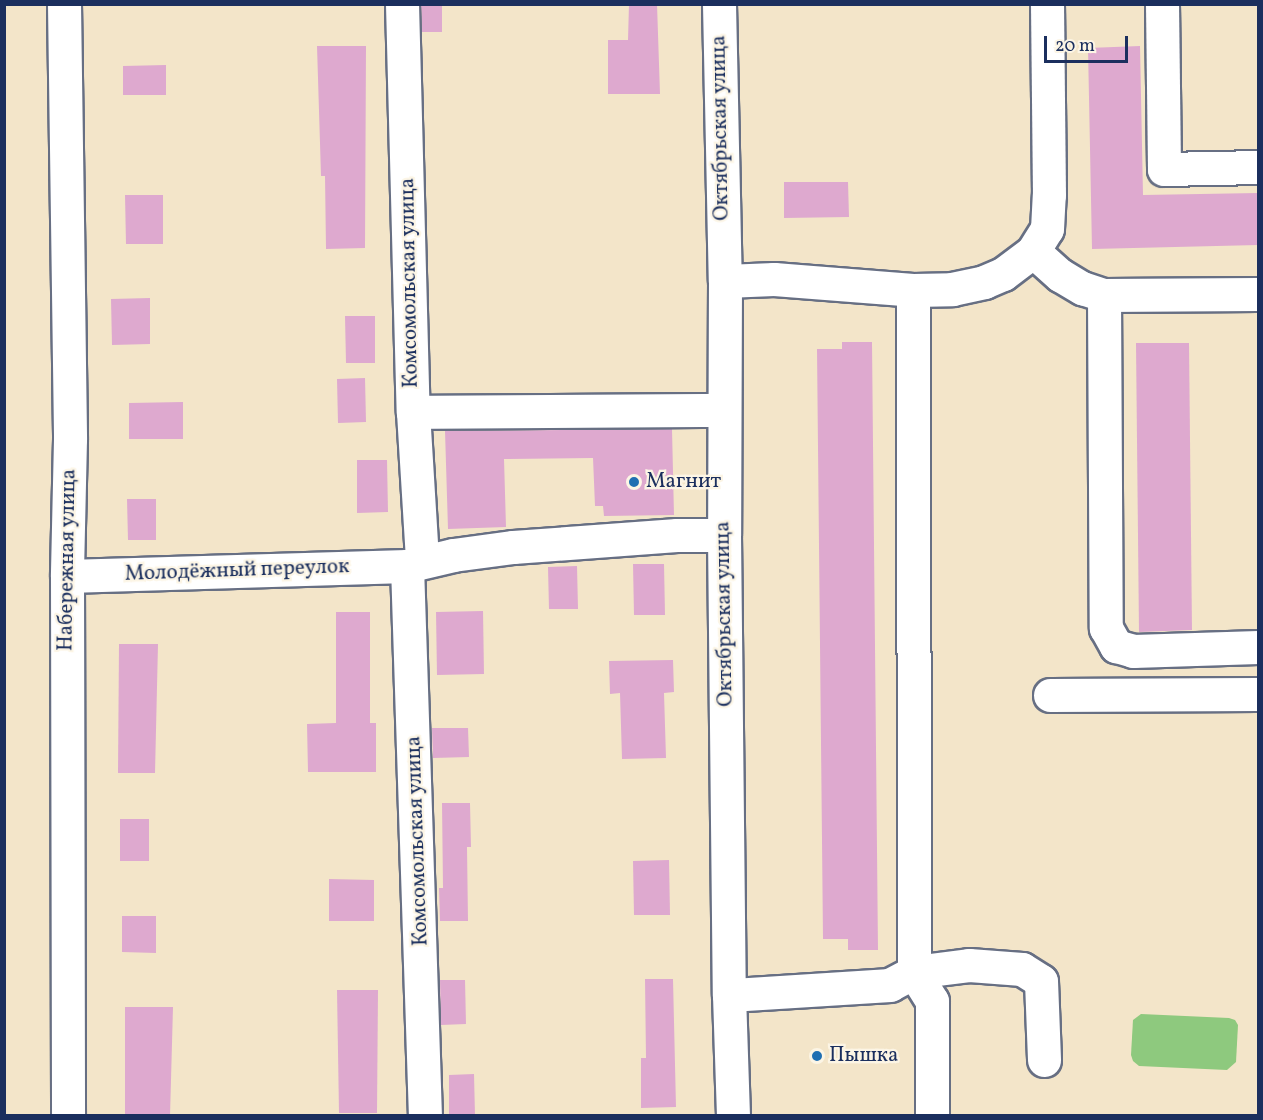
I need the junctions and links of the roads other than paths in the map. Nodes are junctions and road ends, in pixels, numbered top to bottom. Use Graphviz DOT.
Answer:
graph roads {
  1 [pos="64,4"];
  2 [pos="402,4"];
  3 [pos="719,4"];
  4 [pos="1047,4"];
  5 [pos="1162,4"];
  6 [pos="1258,167"];
  7 [pos="1033,251"];
  8 [pos="725,281"];
  9 [pos="914,290"];
  10 [pos="1258,294"];
  11 [pos="1104,295"];
  12 [pos="724,410"];
  13 [pos="412,411"];
  14 [pos="724,535"];
  15 [pos="414,564"];
  16 [pos="67,576"];
  17 [pos="1258,647"];
  18 [pos="1258,694"];
  19 [pos="1050,695"];
  20 [pos="914,972"];
  21 [pos="729,995"];
  22 [pos="1044,1060"];
  23 [pos="68,1116"];
  24 [pos="425,1116"];
  25 [pos="734,1116"];
  26 [pos="932,1116"];
  1 -- 16 [label="street, Набережная улица"];
  2 -- 13 [label="street, Комсомольская улица"];
  3 -- 8 [label="street, Октябрьская улица"];
  4 -- 7 [label="street"];
  5 -- 6 [label="street"];
  7 -- 9 [label="street"];
  7 -- 11 [label="street"];
  8 -- 9 [label="street"];
  8 -- 12 [label="street, Октябрьская улица"];
  9 -- 20 [label="street"];
  10 -- 11 [label="street"];
  11 -- 17 [label="street"];
  12 -- 13 [label="street"];
  12 -- 14 [label="street, Октябрьская улица"];
  13 -- 15 [label="street, Комсомольская улица"];
  14 -- 15 [label="street, Молодёжный переулок"];
  14 -- 21 [label="street, Октябрьская улица"];
  15 -- 16 [label="street, Молодёжный переулок"];
  15 -- 24 [label="street, Комсомольская улица"];
  16 -- 23 [label="street, Набережная улица"];
  18 -- 19 [label="street"];
  20 -- 21 [label="street"];
  20 -- 22 [label="street"];
  20 -- 26 [label="street"];
  21 -- 25 [label="street, Октябрьская улица"];
}
